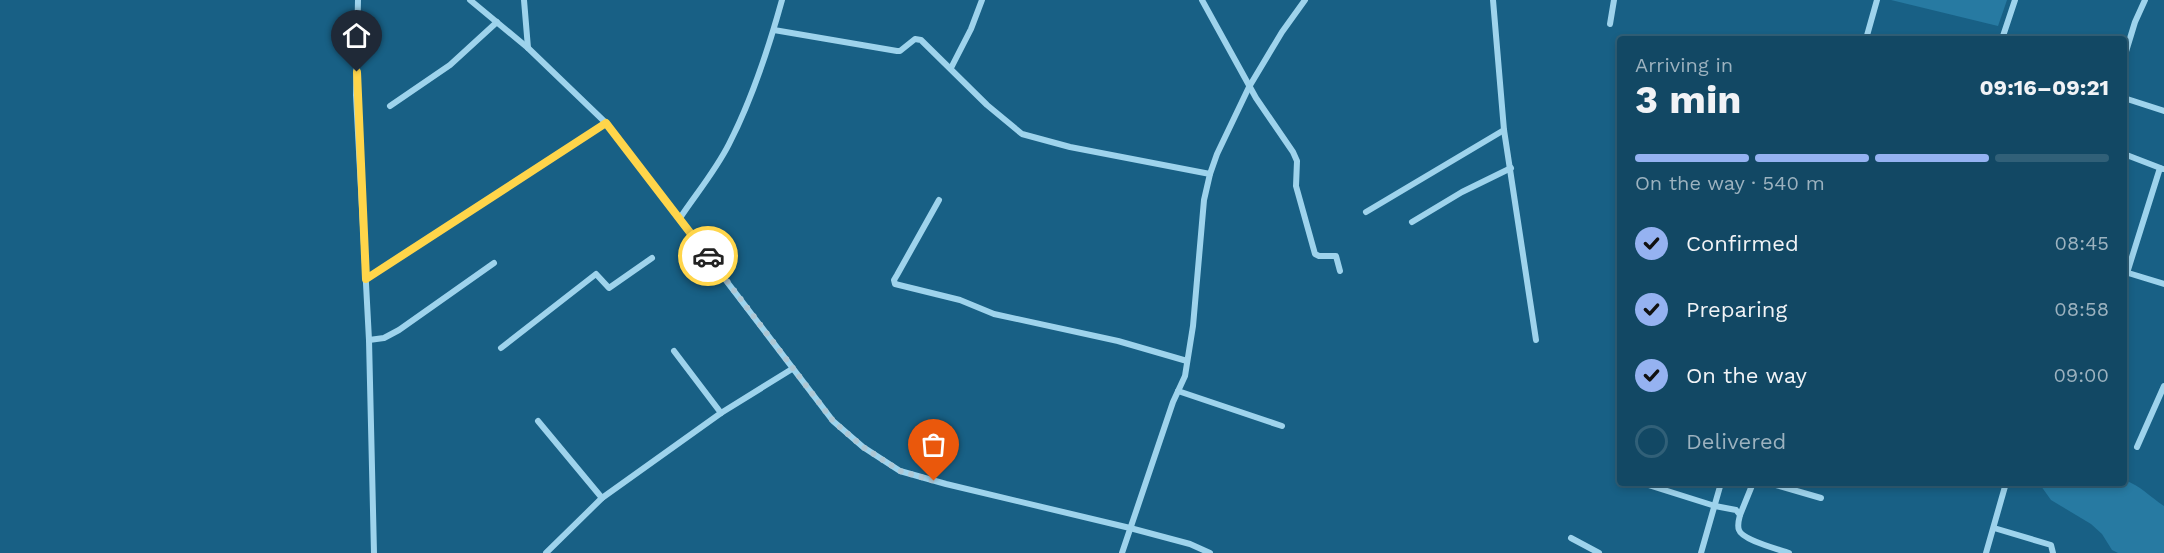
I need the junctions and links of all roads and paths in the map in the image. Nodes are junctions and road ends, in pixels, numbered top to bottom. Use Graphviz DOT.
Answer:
graph roads {
  1 [pos="358,0"];
  2 [pos="470,0"];
  3 [pos="524,0"];
  4 [pos="782,0"];
  5 [pos="982,0"];
  6 [pos="1202,0"];
  7 [pos="1305,0"];
  8 [pos="1493,0"];
  9 [pos="1614,0"];
  10 [pos="1877,0"];
  11 [pos="2015,0"];
  12 [pos="2145,0"];
  13 [pos="497,22"];
  14 [pos="1610,24"];
  15 [pos="774,30"];
  16 [pos="1867,36"];
  17 [pos="2003,36"];
  18 [pos="2127,47"];
  19 [pos="528,48"];
  20 [pos="951,68"];
  21 [pos="1249,87"];
  22 [pos="2127,99"];
  23 [pos="390,106"];
  24 [pos="2164,111"];
  25 [pos="606,123"];
  26 [pos="1504,130"];
  27 [pos="2127,155"];
  28 [pos="1511,168"];
  29 [pos="2162,168"];
  30 [pos="1210,174"];
  31 [pos="939,200"];
  32 [pos="1365,212"];
  33 [pos="680,218"];
  34 [pos="1412,222"];
  35 [pos="652,258"];
  36 [pos="494,263"];
  37 [pos="2127,266"];
  38 [pos="1340,271"];
  39 [pos="2127,273"];
  40 [pos="366,279"];
  41 [pos="2164,284"];
  42 [pos="369,340"];
  43 [pos="1536,340"];
  44 [pos="501,348"];
  45 [pos="674,351"];
  46 [pos="1186,361"];
  47 [pos="792,369"];
  48 [pos="2164,386"];
  49 [pos="1178,391"];
  50 [pos="721,413"];
  51 [pos="538,421"];
  52 [pos="1282,426"];
  53 [pos="2137,447"];
  54 [pos="1654,486"];
  55 [pos="1721,486"];
  56 [pos="1752,486"];
  57 [pos="1779,486"];
  58 [pos="2006,486"];
  59 [pos="602,498"];
  60 [pos="1821,498"];
  61 [pos="1714,506"];
  62 [pos="1740,515"];
  63 [pos="1130,528"];
  64 [pos="1994,528"];
  65 [pos="1571,538"];
  66 [pos="374,553"];
  67 [pos="546,553"];
  68 [pos="1122,553"];
  69 [pos="1210,553"];
  70 [pos="1599,553"];
  71 [pos="1701,553"];
  72 [pos="1789,553"];
  73 [pos="1986,553"];
  74 [pos="2053,553"];
  1 -- 40 [label="street"];
  2 -- 13 [label="street"];
  3 -- 19 [label="street"];
  4 -- 15 [label="street"];
  5 -- 20 [label="street"];
  6 -- 21 [label="street"];
  7 -- 21 [label="street"];
  8 -- 26 [label="street"];
  9 -- 14 [label="street"];
  10 -- 16 [label="street"];
  11 -- 17 [label="street"];
  12 -- 18 [label="street"];
  13 -- 19 [label="street"];
  13 -- 23 [label="street"];
  15 -- 20 [label="street"];
  15 -- 33 [label="street"];
  19 -- 25 [label="street"];
  20 -- 30 [label="street"];
  21 -- 30 [label="street"];
  21 -- 38 [label="street"];
  22 -- 24 [label="street"];
  25 -- 33 [label="street"];
  25 -- 40 [label="street"];
  26 -- 28 [label="street"];
  26 -- 32 [label="street"];
  27 -- 29 [label="street"];
  28 -- 34 [label="street"];
  28 -- 43 [label="street"];
  29 -- 37 [label="street"];
  30 -- 46 [label="street"];
  31 -- 46 [label="street"];
  33 -- 47 [label="street"];
  35 -- 44 [label="street"];
  36 -- 42 [label="street"];
  39 -- 41 [label="street"];
  40 -- 42 [label="street"];
  42 -- 66 [label="street"];
  45 -- 50 [label="street"];
  46 -- 49 [label="street"];
  47 -- 50 [label="street"];
  47 -- 63 [label="street"];
  48 -- 53 [label="street"];
  49 -- 52 [label="street"];
  49 -- 63 [label="street"];
  50 -- 59 [label="street"];
  51 -- 59 [label="street"];
  54 -- 61 [label="street"];
  55 -- 61 [label="street"];
  56 -- 62 [label="street"];
  57 -- 60 [label="street"];
  58 -- 64 [label="street"];
  59 -- 67 [label="street"];
  61 -- 62 [label="street"];
  61 -- 71 [label="street"];
  62 -- 72 [label="street"];
  63 -- 68 [label="street"];
  63 -- 69 [label="street"];
  64 -- 73 [label="street"];
  64 -- 74 [label="street"];
  65 -- 70 [label="street"];
}
